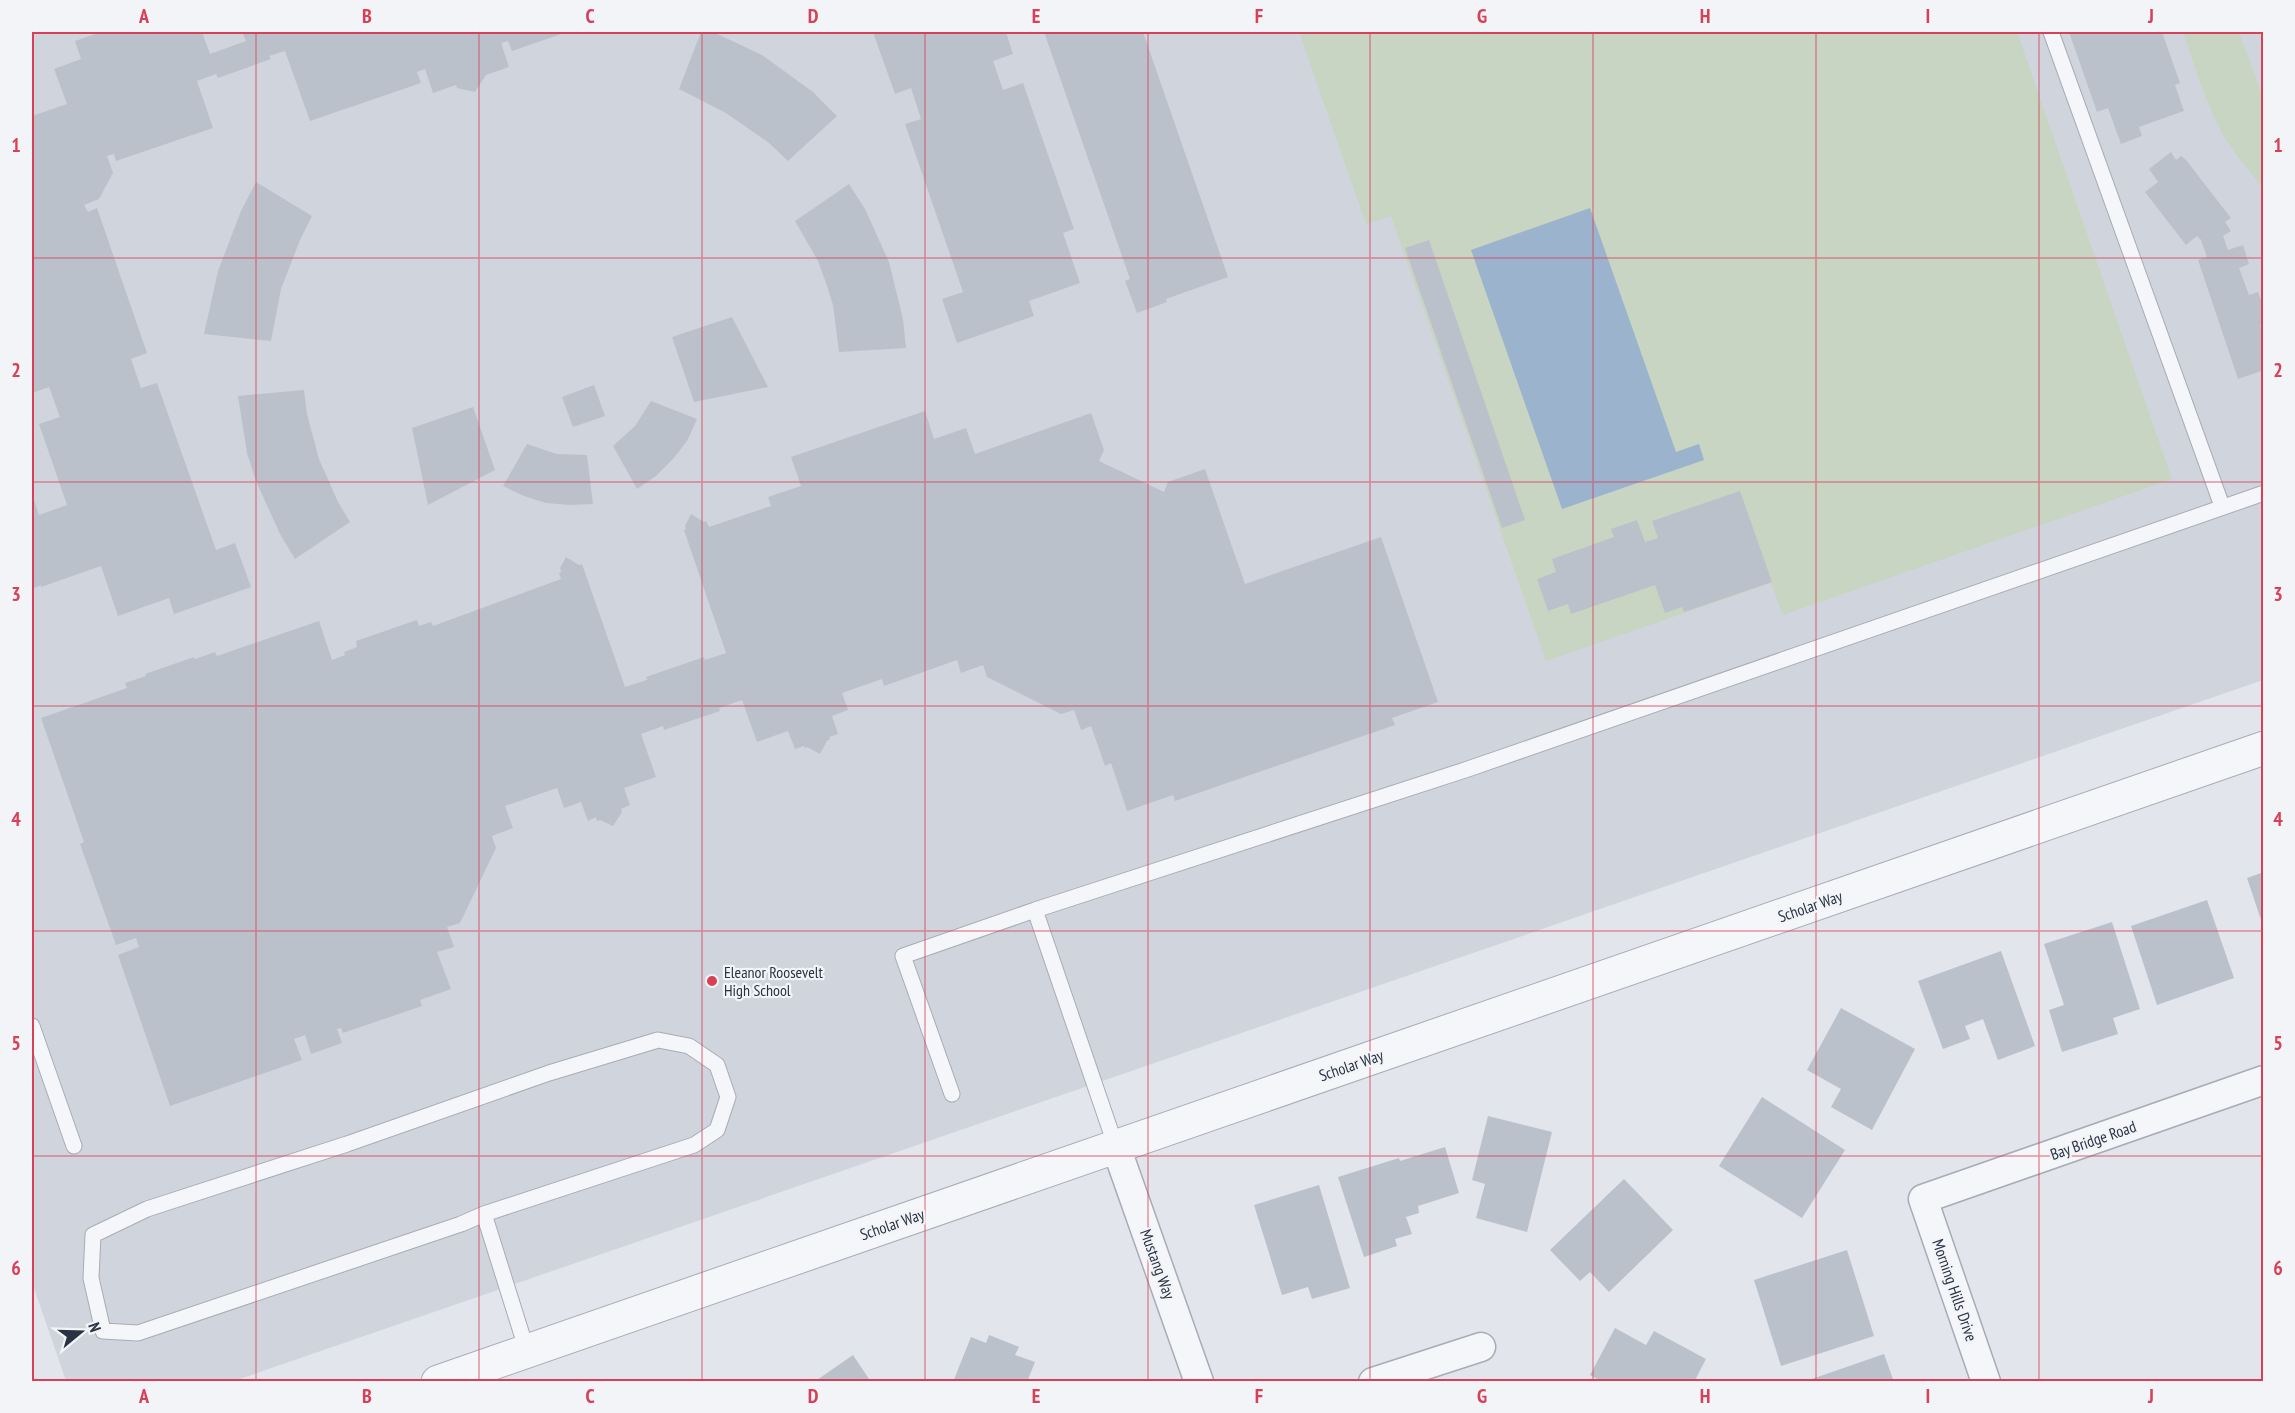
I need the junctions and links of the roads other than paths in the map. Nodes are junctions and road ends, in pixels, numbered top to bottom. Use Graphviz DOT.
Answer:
graph roads {
  1 [pos="2051,32"];
  2 [pos="2264,493"];
  3 [pos="2222,506"];
  4 [pos="2264,748"];
  5 [pos="1035,910"];
  6 [pos="32,1026"];
  7 [pos="2264,1080"];
  8 [pos="952,1094"];
  9 [pos="74,1146"];
  10 [pos="1116,1147"];
  11 [pos="1923,1199"];
  12 [pos="484,1215"];
  13 [pos="1481,1347"];
  14 [pos="527,1351"];
  15 [pos="438,1382"];
  16 [pos="1199,1382"];
  17 [pos="1373,1382"];
  18 [pos="1986,1382"];
  1 -- 3 [label="lane"];
  2 -- 3 [label="lane"];
  3 -- 5 [label="lane"];
  4 -- 10 [label="street, Scholar Way"];
  5 -- 8 [label="lane"];
  5 -- 10 [label="lane"];
  6 -- 9 [label="lane"];
  7 -- 11 [label="street, Bay Bridge Road"];
  10 -- 14 [label="street, Scholar Way"];
  10 -- 16 [label="street, Mustang Way"];
  11 -- 18 [label="street, Morning Hills Drive"];
  12 -- 12 [label="lane"];
  12 -- 14 [label="lane"];
  13 -- 17 [label="street"];
  14 -- 15 [label="street, Scholar Way"];
}
